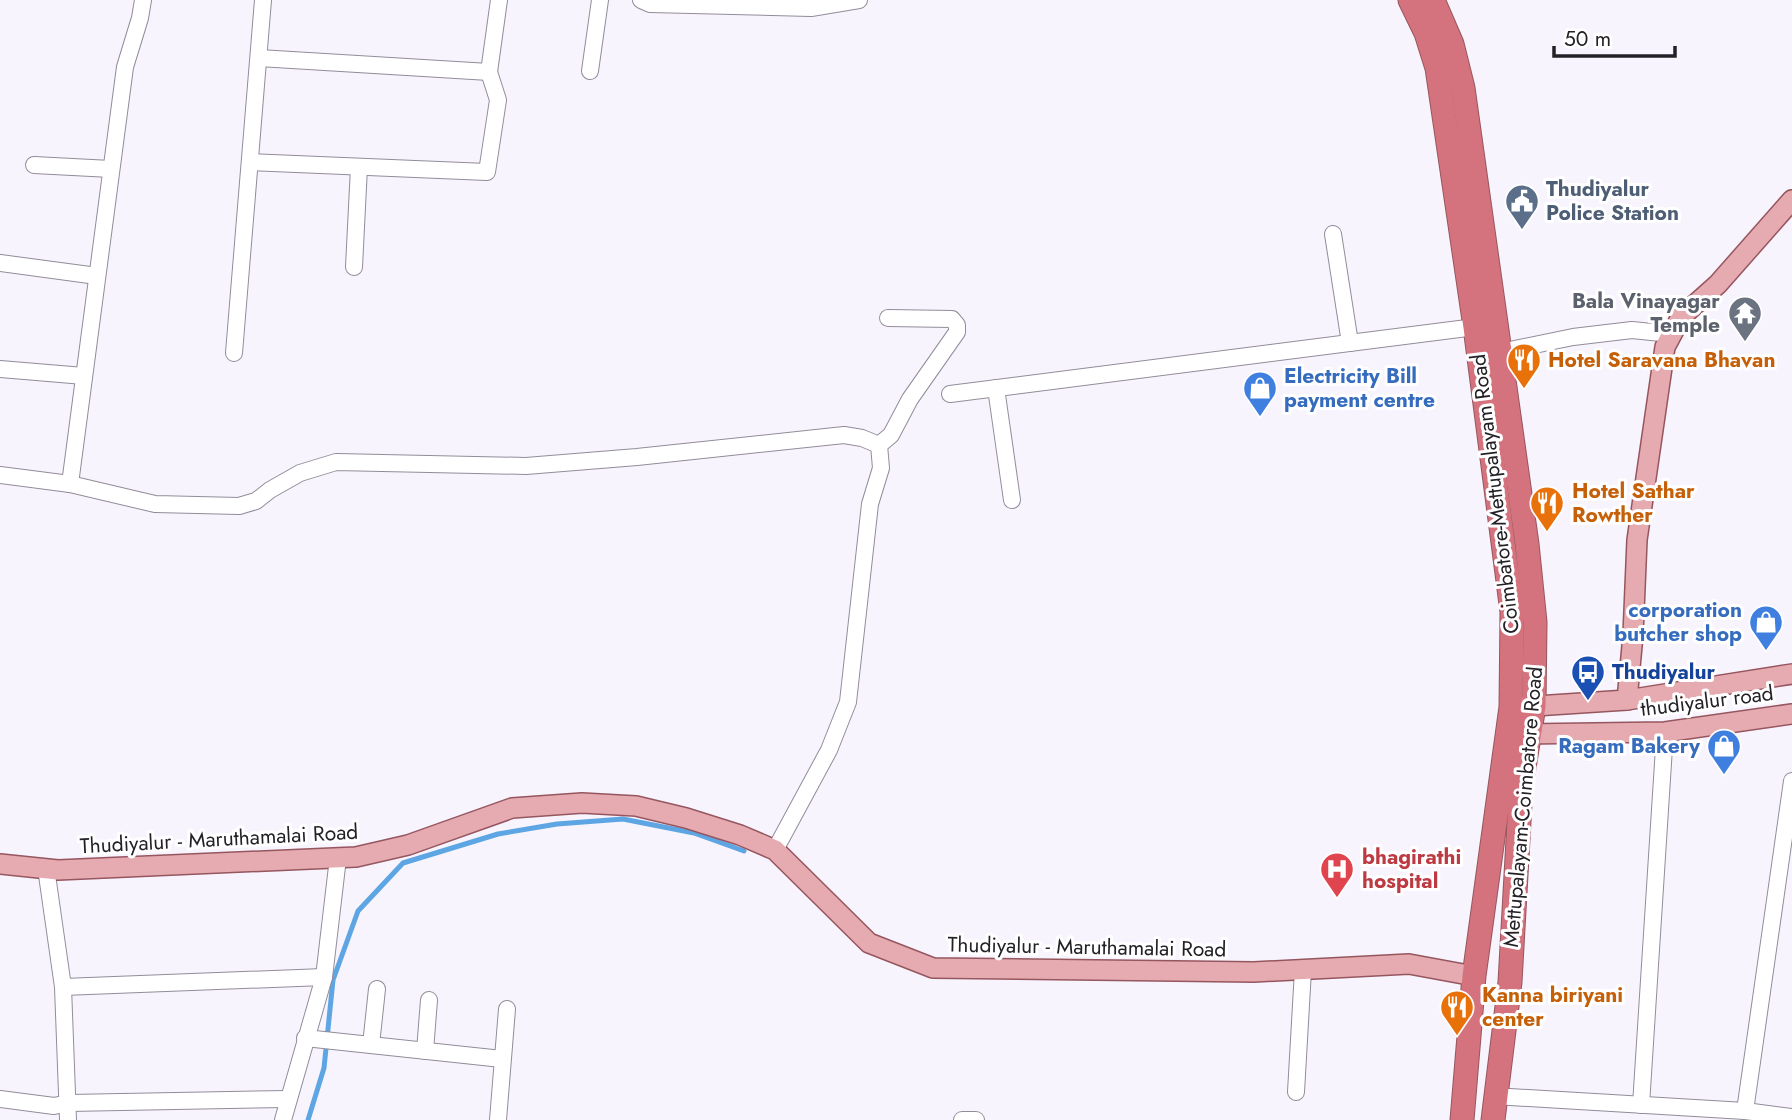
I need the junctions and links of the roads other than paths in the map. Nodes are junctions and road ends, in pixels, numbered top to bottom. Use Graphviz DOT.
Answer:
graph roads {
  1 [pos="143,0"];
  2 [pos="264,0"];
  3 [pos="499,0"];
  4 [pos="600,0"];
  5 [pos="641,0"];
  6 [pos="859,0"];
  7 [pos="1410,0"];
  8 [pos="1433,0"];
  9 [pos="259,58"];
  10 [pos="590,71"];
  11 [pos="489,72"];
  12 [pos="250,162"];
  13 [pos="34,165"];
  14 [pos="359,167"];
  15 [pos="111,169"];
  16 [pos="1792,200"];
  17 [pos="1333,234"];
  18 [pos="0,263"];
  19 [pos="354,267"];
  20 [pos="97,276"];
  21 [pos="888,317"];
  22 [pos="1475,327"];
  23 [pos="1671,334"];
  24 [pos="1350,343"];
  25 [pos="1500,352"];
  26 [pos="234,353"];
  27 [pos="0,369"];
  28 [pos="84,376"];
  29 [pos="996,388"];
  30 [pos="950,394"];
  31 [pos="879,444"];
  32 [pos="0,475"];
  33 [pos="70,484"];
  34 [pos="1012,500"];
  35 [pos="1792,674"];
  36 [pos="1627,700"];
  37 [pos="1522,707"];
  38 [pos="1792,713"];
  39 [pos="1665,732"];
  40 [pos="1518,734"];
  41 [pos="1792,781"];
  42 [pos="775,850"];
  43 [pos="338,858"];
  44 [pos="0,864"];
  45 [pos="47,868"];
  46 [pos="1303,970"];
  47 [pos="1474,976"];
  48 [pos="324,977"];
  49 [pos="63,987"];
  50 [pos="377,989"];
  51 [pos="429,1000"];
  52 [pos="507,1009"];
  53 [pos="320,1040"];
  54 [pos="371,1045"];
  55 [pos="425,1051"];
  56 [pos="502,1059"];
  57 [pos="1296,1092"];
  58 [pos="1494,1096"];
  59 [pos="287,1099"];
  60 [pos="0,1100"];
  61 [pos="1641,1105"];
  62 [pos="1745,1111"];
  63 [pos="68,1112"];
  64 [pos="1792,1117"];
  65 [pos="283,1120"];
  66 [pos="498,1120"];
  67 [pos="962,1120"];
  68 [pos="976,1120"];
  69 [pos="1462,1120"];
  70 [pos="1493,1120"];
  1 -- 15 [label="street"];
  2 -- 9 [label="street"];
  3 -- 11 [label="street"];
  4 -- 10 [label="street"];
  5 -- 6 [label="street"];
  7 -- 22 [label="highway, Coimbatore-Mettupalayam Road"];
  8 -- 25 [label="highway, Mettupalayam-Coimbatore Road"];
  9 -- 11 [label="street"];
  9 -- 12 [label="street"];
  11 -- 14 [label="street"];
  12 -- 14 [label="street"];
  12 -- 26 [label="street"];
  13 -- 15 [label="street"];
  14 -- 19 [label="street"];
  15 -- 20 [label="street"];
  16 -- 23 [label="main road"];
  17 -- 24 [label="street"];
  18 -- 20 [label="street"];
  20 -- 28 [label="street"];
  21 -- 31 [label="street"];
  22 -- 24 [label="street"];
  22 -- 37 [label="highway, Coimbatore-Mettupalayam Road"];
  23 -- 25 [label="street"];
  23 -- 36 [label="main road"];
  24 -- 29 [label="street"];
  25 -- 37 [label="highway, Mettupalayam-Coimbatore Road"];
  27 -- 28 [label="street"];
  28 -- 33 [label="street"];
  29 -- 30 [label="street"];
  29 -- 34 [label="street"];
  31 -- 33 [label="street"];
  31 -- 42 [label="street"];
  32 -- 33 [label="street"];
  35 -- 36 [label="main road"];
  36 -- 37 [label="main road"];
  37 -- 40 [label="highway, Mettupalayam-Coimbatore Road"];
  38 -- 39 [label="main road, thudiyalur road"];
  39 -- 40 [label="main road, thudiyalur road"];
  39 -- 61 [label="street"];
  40 -- 47 [label="highway"];
  40 -- 58 [label="highway, Mettupalayam-Coimbatore Road"];
  41 -- 62 [label="street"];
  42 -- 43 [label="main road, Thudiyalur - Maruthamalai Road"];
  42 -- 46 [label="main road, Thudiyalur - Maruthamalai Road"];
  43 -- 45 [label="main road, Thudiyalur - Maruthamalai Road"];
  43 -- 48 [label="street"];
  44 -- 45 [label="main road, Thudiyalur - Maruthamalai Road"];
  45 -- 49 [label="street"];
  46 -- 47 [label="main road, Thudiyalur - Maruthamalai Road"];
  46 -- 57 [label="street"];
  47 -- 69 [label="highway"];
  48 -- 49 [label="street"];
  48 -- 53 [label="street"];
  49 -- 63 [label="street"];
  50 -- 54 [label="street"];
  51 -- 55 [label="street"];
  52 -- 56 [label="street"];
  53 -- 54 [label="street"];
  53 -- 59 [label="street"];
  54 -- 55 [label="street"];
  55 -- 56 [label="street"];
  56 -- 66 [label="street"];
  58 -- 61 [label="street"];
  58 -- 70 [label="highway, Mettupalayam-Coimbatore Road"];
  59 -- 63 [label="street"];
  59 -- 65 [label="street"];
  60 -- 63 [label="street"];
  61 -- 62 [label="street"];
  62 -- 64 [label="street"];
  67 -- 68 [label="street"];
}
